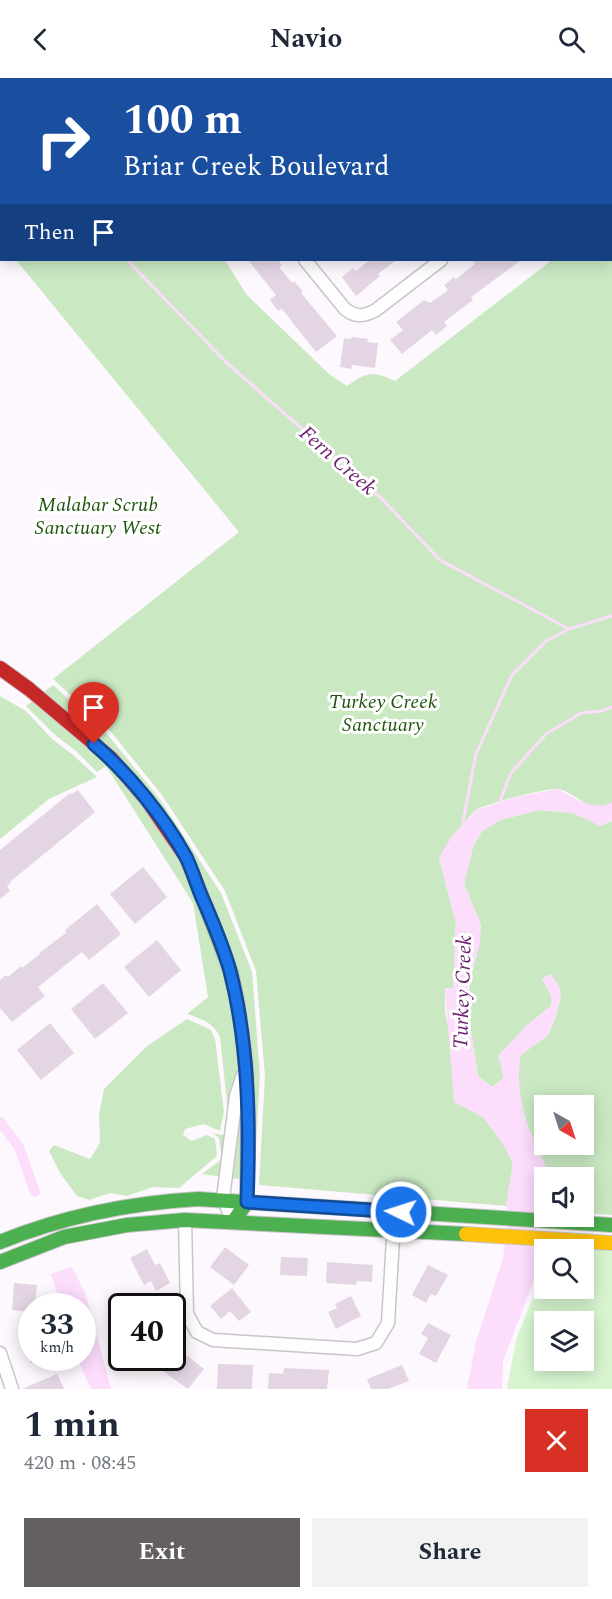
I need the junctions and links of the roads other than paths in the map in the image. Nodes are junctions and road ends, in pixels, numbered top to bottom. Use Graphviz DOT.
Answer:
graph roads {
  1 [pos="306,261"];
  2 [pos="440,261"];
  3 [pos="0,668"];
  4 [pos="246,1065"];
  5 [pos="223,1198"];
  6 [pos="247,1202"];
  7 [pos="394,1212"];
  8 [pos="185,1220"];
  9 [pos="233,1221"];
  10 [pos="612,1225"];
  11 [pos="393,1229"];
  12 [pos="0,1242"];
  13 [pos="612,1244"];
  14 [pos="0,1262"];
  15 [pos="0,1353"];
  16 [pos="12,1389"];
  1 -- 2 [label="street"];
  3 -- 4 [label="street"];
  4 -- 5 [label="street"];
  4 -- 6 [label="street"];
  5 -- 6 [label="street"];
  5 -- 9 [label="street"];
  5 -- 12 [label="street"];
  6 -- 7 [label="street"];
  6 -- 9 [label="street"];
  7 -- 10 [label="street"];
  7 -- 11 [label="street"];
  8 -- 9 [label="street"];
  8 -- 11 [label="street"];
  8 -- 14 [label="street"];
  9 -- 11 [label="street"];
  11 -- 13 [label="street"];
  15 -- 16 [label="street"];
}
